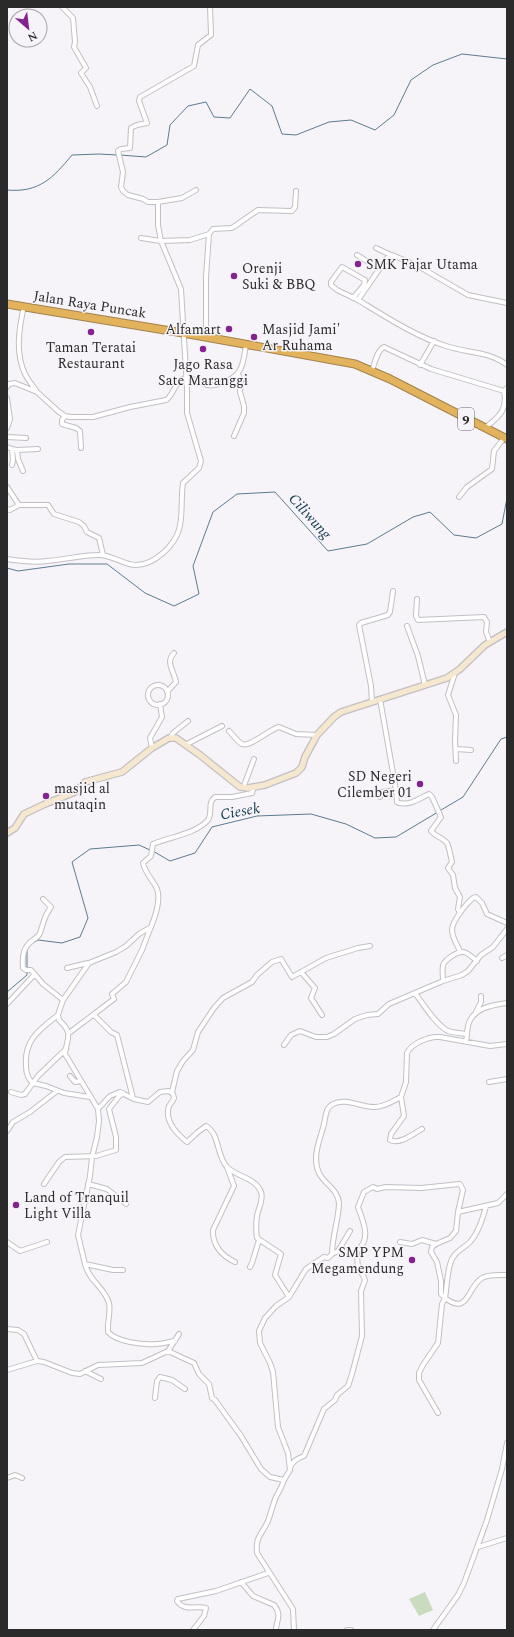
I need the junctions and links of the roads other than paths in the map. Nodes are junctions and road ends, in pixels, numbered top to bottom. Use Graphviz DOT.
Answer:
graph roads {
  1 [pos="62,7"];
  2 [pos="210,7"];
  3 [pos="97,106"];
  4 [pos="196,190"];
  5 [pos="296,190"];
  6 [pos="158,202"];
  7 [pos="209,234"];
  8 [pos="141,238"];
  9 [pos="161,241"];
  10 [pos="376,248"];
  11 [pos="357,254"];
  12 [pos="391,255"];
  13 [pos="379,269"];
  14 [pos="356,299"];
  15 [pos="507,303"];
  16 [pos="7,304"];
  17 [pos="24,306"];
  18 [pos="183,332"];
  19 [pos="206,338"];
  20 [pos="434,341"];
  21 [pos="246,345"];
  22 [pos="420,364"];
  23 [pos="507,365"];
  24 [pos="372,370"];
  25 [pos="238,374"];
  26 [pos="186,378"];
  27 [pos="7,387"];
  28 [pos="505,390"];
  29 [pos="38,392"];
  30 [pos="7,398"];
  31 [pos="505,410"];
  32 [pos="65,416"];
  33 [pos="7,428"];
  34 [pos="485,428"];
  35 [pos="234,436"];
  36 [pos="7,437"];
  37 [pos="26,438"];
  38 [pos="506,439"];
  39 [pos="7,447"];
  40 [pos="81,448"];
  41 [pos="38,449"];
  42 [pos="15,450"];
  43 [pos="12,465"];
  44 [pos="23,471"];
  45 [pos="7,486"];
  46 [pos="459,497"];
  47 [pos="19,505"];
  48 [pos="8,510"];
  49 [pos="103,555"];
  50 [pos="7,560"];
  51 [pos="393,591"];
  52 [pos="417,599"];
  53 [pos="407,626"];
  54 [pos="507,632"];
  55 [pos="490,642"];
  56 [pos="174,653"];
  57 [pos="455,673"];
  58 [pos="425,685"];
  59 [pos="167,692"];
  60 [pos="380,699"];
  61 [pos="372,702"];
  62 [pos="160,704"];
  63 [pos="188,721"];
  64 [pos="222,726"];
  65 [pos="228,731"];
  66 [pos="316,735"];
  67 [pos="171,737"];
  68 [pos="185,745"];
  69 [pos="152,748"];
  70 [pos="456,749"];
  71 [pos="471,750"];
  72 [pos="254,759"];
  73 [pos="456,761"];
  74 [pos="254,787"];
  75 [pos="243,788"];
  76 [pos="396,790"];
  77 [pos="380,797"];
  78 [pos="7,833"];
  79 [pos="43,899"];
  80 [pos="460,913"];
  81 [pos="507,923"];
  82 [pos="150,929"];
  83 [pos="507,929"];
  84 [pos="370,946"];
  85 [pos="460,951"];
  86 [pos="507,955"];
  87 [pos="502,958"];
  88 [pos="477,960"];
  89 [pos="89,963"];
  90 [pos="67,968"];
  91 [pos="300,972"];
  92 [pos="34,975"];
  93 [pos="443,981"];
  94 [pos="415,993"];
  95 [pos="481,996"];
  96 [pos="63,1000"];
  97 [pos="507,1003"];
  98 [pos="7,1004"];
  99 [pos="475,1014"];
  100 [pos="58,1015"];
  101 [pos="94,1015"];
  102 [pos="322,1015"];
  103 [pos="69,1033"];
  104 [pos="467,1034"];
  105 [pos="466,1042"];
  106 [pos="507,1044"];
  107 [pos="284,1045"];
  108 [pos="66,1049"];
  109 [pos="70,1076"];
  110 [pos="507,1079"];
  111 [pos="81,1081"];
  112 [pos="489,1082"];
  113 [pos="33,1083"];
  114 [pos="57,1091"];
  115 [pos="11,1092"];
  116 [pos="172,1092"];
  117 [pos="124,1094"];
  118 [pos="90,1097"];
  119 [pos="401,1097"];
  120 [pos="133,1099"];
  121 [pos="98,1109"];
  122 [pos="422,1129"];
  123 [pos="7,1131"];
  124 [pos="92,1157"];
  125 [pos="227,1167"];
  126 [pos="44,1184"];
  127 [pos="88,1184"];
  128 [pos="507,1194"];
  129 [pos="126,1204"];
  130 [pos="486,1206"];
  131 [pos="458,1212"];
  132 [pos="350,1231"];
  133 [pos="258,1240"];
  134 [pos="7,1242"];
  135 [pos="46,1242"];
  136 [pos="400,1242"];
  137 [pos="436,1244"];
  138 [pos="332,1254"];
  139 [pos="235,1262"];
  140 [pos="85,1264"];
  141 [pos="250,1267"];
  142 [pos="123,1270"];
  143 [pos="507,1275"];
  144 [pos="289,1297"];
  145 [pos="445,1298"];
  146 [pos="7,1329"];
  147 [pos="179,1334"];
  148 [pos="175,1341"];
  149 [pos="168,1351"];
  150 [pos="37,1361"];
  151 [pos="7,1370"];
  152 [pos="85,1371"];
  153 [pos="101,1379"];
  154 [pos="185,1389"];
  155 [pos="155,1398"];
  156 [pos="438,1412"];
  157 [pos="507,1443"];
  158 [pos="290,1470"];
  159 [pos="7,1478"];
  160 [pos="22,1478"];
  161 [pos="284,1480"];
  162 [pos="507,1538"];
  163 [pos="478,1547"];
  164 [pos="268,1573"];
  165 [pos="240,1582"];
  166 [pos="276,1628"];
  167 [pos="193,1630"];
  168 [pos="294,1630"];
  169 [pos="347,1630"];
  170 [pos="351,1630"];
  171 [pos="433,1630"];
  1 -- 3 [label="street"];
  2 -- 6 [label="street"];
  4 -- 6 [label="street"];
  5 -- 7 [label="street"];
  6 -- 9 [label="street"];
  7 -- 9 [label="street"];
  7 -- 19 [label="street"];
  8 -- 9 [label="street"];
  9 -- 18 [label="street"];
  10 -- 12 [label="street"];
  11 -- 13 [label="street"];
  12 -- 13 [label="street"];
  12 -- 15 [label="street"];
  13 -- 14 [label="street"];
  14 -- 14 [label="street"];
  14 -- 20 [label="street"];
  16 -- 17 [label="highway, Jalan Raya Puncak / 9"];
  17 -- 18 [label="highway, Jalan Raya Puncak / 9"];
  17 -- 29 [label="street"];
  18 -- 19 [label="highway, Jalan Raya Puncak / 9"];
  18 -- 26 [label="street"];
  19 -- 21 [label="highway, Jalan Raya Puncak / 9"];
  20 -- 22 [label="street"];
  20 -- 23 [label="street"];
  21 -- 24 [label="highway, Jalan Raya Puncak / 9"];
  21 -- 25 [label="street"];
  22 -- 24 [label="street"];
  22 -- 28 [label="street"];
  24 -- 34 [label="highway, Jalan Raya Puncak / 9"];
  25 -- 26 [label="street"];
  25 -- 35 [label="street"];
  26 -- 32 [label="street"];
  26 -- 49 [label="street"];
  27 -- 29 [label="street"];
  28 -- 31 [label="street"];
  29 -- 32 [label="street"];
  30 -- 33 [label="street"];
  31 -- 34 [label="street"];
  32 -- 40 [label="street"];
  34 -- 38 [label="highway, Jalan Raya Puncak / 9"];
  36 -- 37 [label="street"];
  38 -- 46 [label="street"];
  39 -- 42 [label="street"];
  41 -- 42 [label="street"];
  42 -- 43 [label="street"];
  42 -- 44 [label="street"];
  45 -- 47 [label="street"];
  47 -- 48 [label="street"];
  47 -- 49 [label="street"];
  49 -- 50 [label="street"];
  51 -- 61 [label="street"];
  52 -- 55 [label="street"];
  53 -- 58 [label="street"];
  54 -- 55 [label="street"];
  55 -- 57 [label="street"];
  56 -- 59 [label="street"];
  57 -- 58 [label="street"];
  57 -- 70 [label="street"];
  58 -- 60 [label="street"];
  59 -- 62 [label="street"];
  59 -- 62 [label="street"];
  60 -- 61 [label="street"];
  60 -- 76 [label="street"];
  61 -- 66 [label="street"];
  62 -- 69 [label="street"];
  63 -- 67 [label="street"];
  64 -- 68 [label="street"];
  65 -- 66 [label="street"];
  66 -- 74 [label="street"];
  67 -- 68 [label="street"];
  67 -- 69 [label="street"];
  68 -- 75 [label="street"];
  69 -- 78 [label="street"];
  70 -- 71 [label="street"];
  70 -- 73 [label="street"];
  72 -- 75 [label="street"];
  74 -- 75 [label="street"];
  74 -- 82 [label="street"];
  76 -- 77 [label="street"];
  76 -- 80 [label="street"];
  79 -- 92 [label="street"];
  80 -- 81 [label="street"];
  80 -- 85 [label="street"];
  82 -- 89 [label="street"];
  82 -- 101 [label="street"];
  83 -- 88 [label="street"];
  84 -- 91 [label="street"];
  85 -- 88 [label="street"];
  85 -- 93 [label="street"];
  86 -- 87 [label="street"];
  88 -- 93 [label="street"];
  89 -- 90 [label="street"];
  89 -- 96 [label="street"];
  91 -- 102 [label="street"];
  91 -- 116 [label="street"];
  92 -- 96 [label="street"];
  92 -- 98 [label="street"];
  93 -- 94 [label="street"];
  94 -- 104 [label="street"];
  94 -- 107 [label="street"];
  95 -- 99 [label="street"];
  96 -- 100 [label="street"];
  97 -- 99 [label="street"];
  99 -- 104 [label="street"];
  100 -- 103 [label="street"];
  100 -- 113 [label="street"];
  101 -- 103 [label="street"];
  101 -- 120 [label="street"];
  103 -- 108 [label="street"];
  104 -- 105 [label="street"];
  105 -- 106 [label="street"];
  105 -- 119 [label="street"];
  108 -- 111 [label="street"];
  108 -- 113 [label="street"];
  109 -- 111 [label="street"];
  110 -- 112 [label="street"];
  111 -- 118 [label="street"];
  113 -- 114 [label="street"];
  113 -- 115 [label="street"];
  114 -- 118 [label="street"];
  114 -- 123 [label="street"];
  116 -- 120 [label="street"];
  116 -- 125 [label="street"];
  117 -- 120 [label="street"];
  117 -- 121 [label="street"];
  117 -- 124 [label="street"];
  118 -- 121 [label="street"];
  119 -- 122 [label="street"];
  119 -- 138 [label="street"];
  121 -- 124 [label="street"];
  124 -- 126 [label="street"];
  124 -- 127 [label="street"];
  125 -- 133 [label="street"];
  125 -- 139 [label="street"];
  127 -- 129 [label="street"];
  127 -- 140 [label="street"];
  128 -- 130 [label="street"];
  130 -- 131 [label="street"];
  130 -- 145 [label="street"];
  131 -- 137 [label="street"];
  131 -- 158 [label="street"];
  132 -- 138 [label="street"];
  133 -- 141 [label="street"];
  133 -- 144 [label="street"];
  134 -- 135 [label="street"];
  136 -- 137 [label="street"];
  137 -- 145 [label="street"];
  138 -- 144 [label="street"];
  140 -- 142 [label="street"];
  140 -- 148 [label="street"];
  143 -- 145 [label="street"];
  144 -- 158 [label="street"];
  145 -- 156 [label="street"];
  146 -- 150 [label="street"];
  147 -- 148 [label="street"];
  148 -- 149 [label="street"];
  149 -- 152 [label="street"];
  149 -- 161 [label="street"];
  150 -- 151 [label="street"];
  150 -- 152 [label="street"];
  152 -- 153 [label="street"];
  154 -- 155 [label="street"];
  157 -- 163 [label="street"];
  158 -- 161 [label="street"];
  159 -- 160 [label="street"];
  161 -- 164 [label="street"];
  162 -- 163 [label="street"];
  163 -- 171 [label="street"];
  164 -- 165 [label="street"];
  164 -- 168 [label="street"];
  165 -- 166 [label="street"];
  165 -- 167 [label="street"];
  169 -- 170 [label="street"];
}
